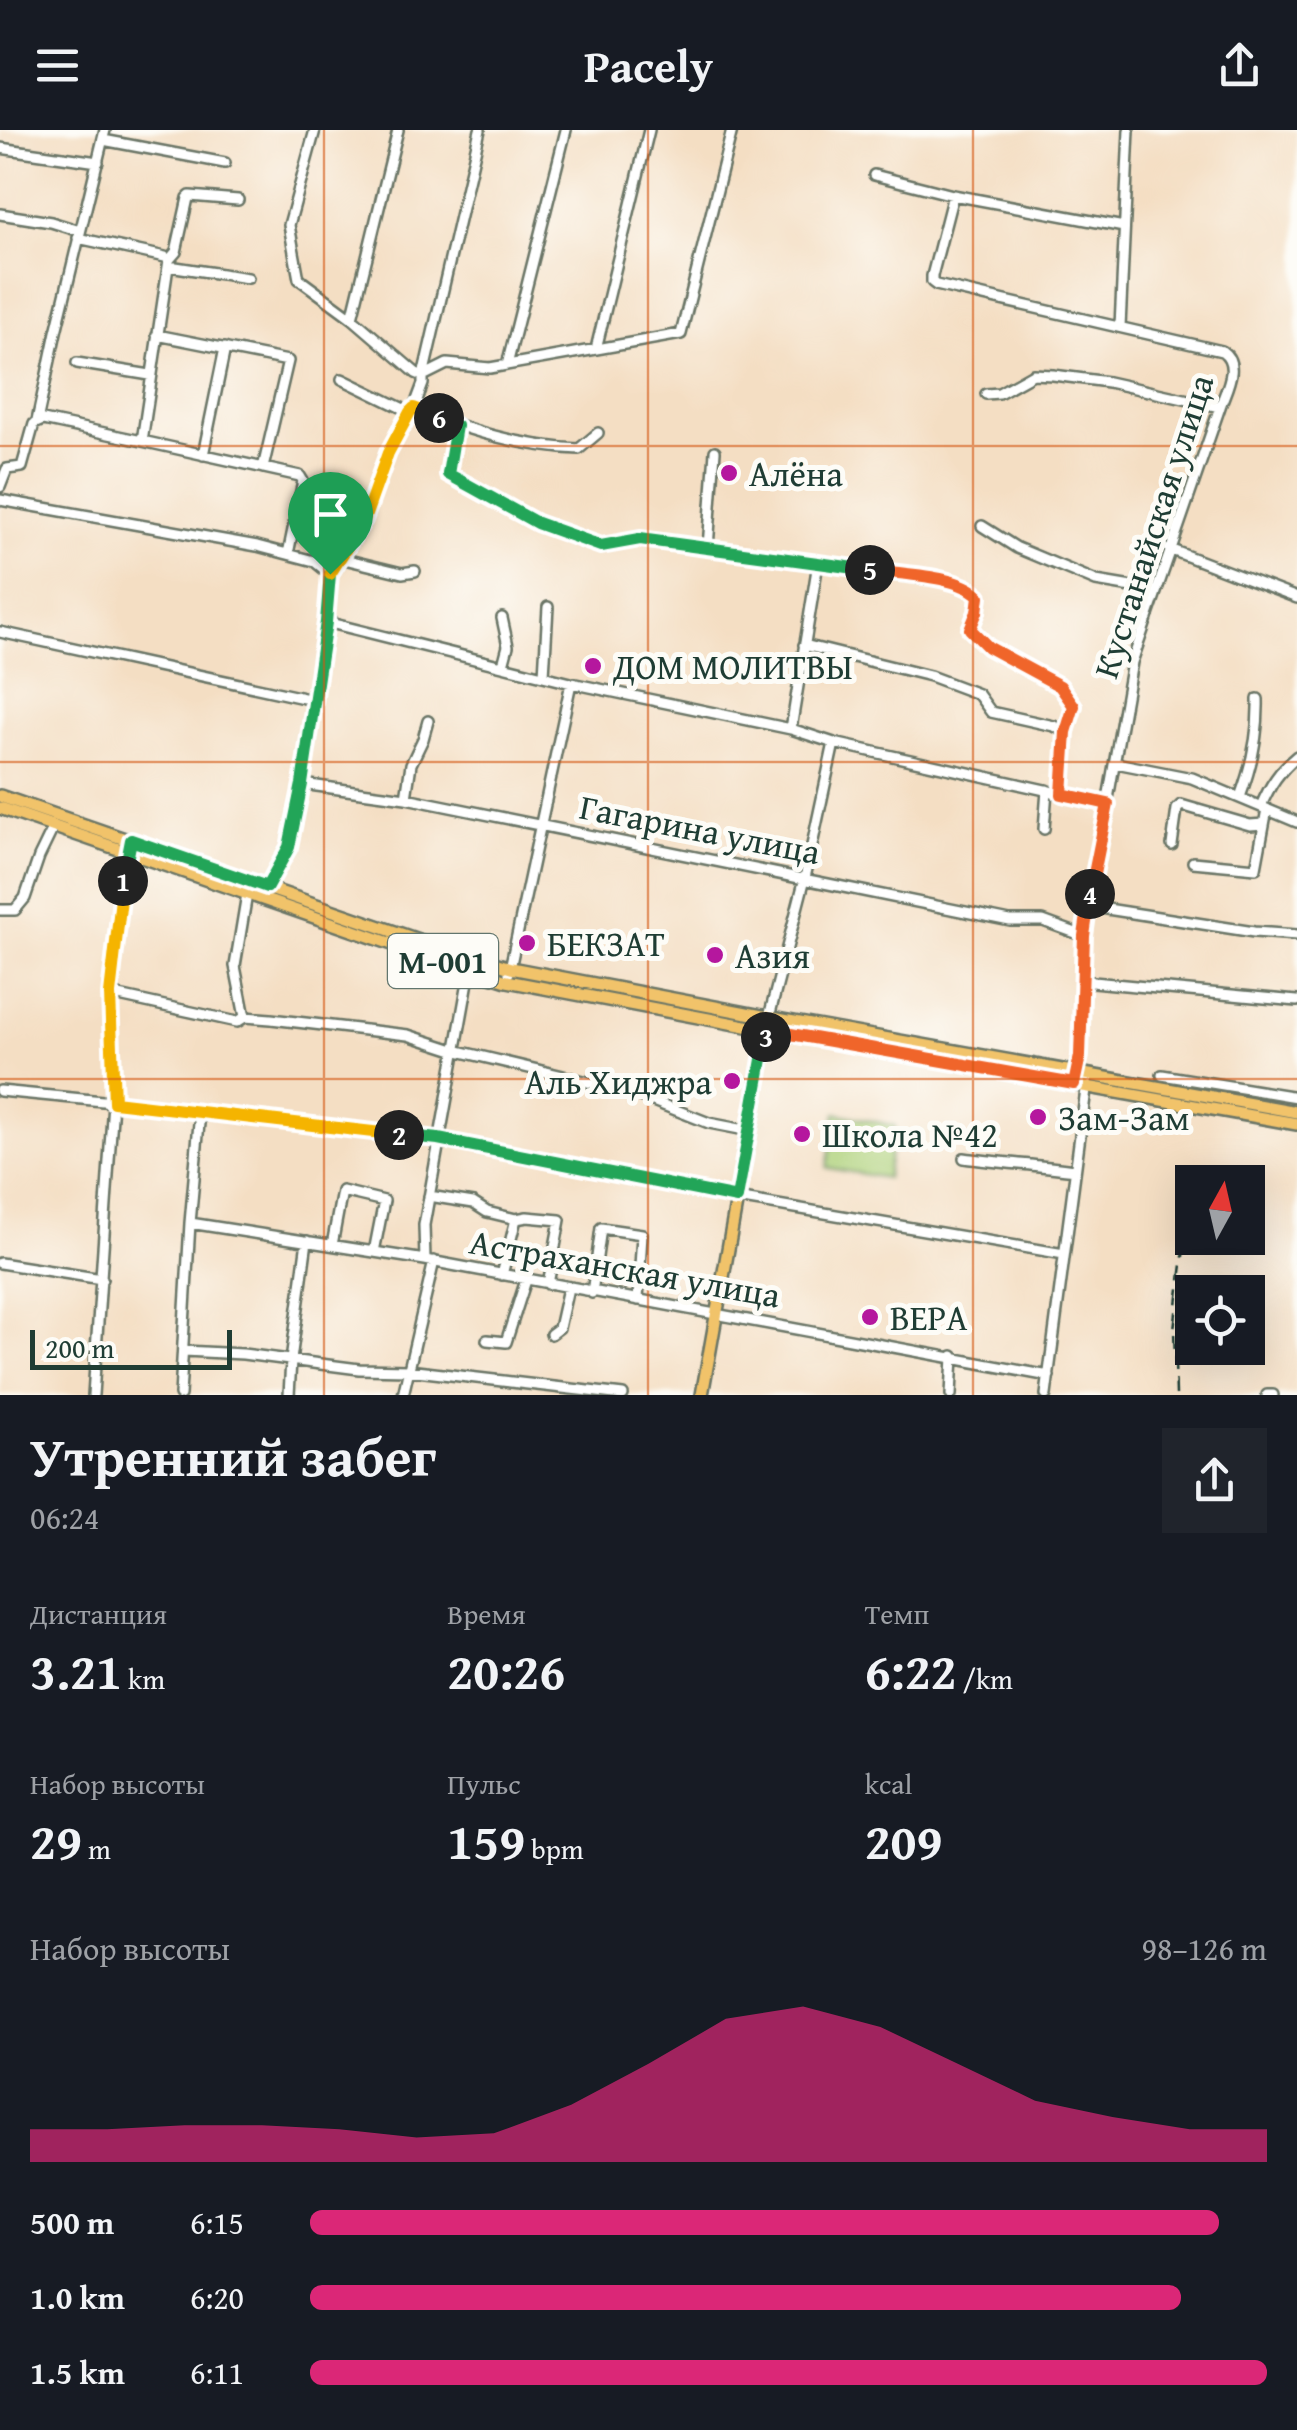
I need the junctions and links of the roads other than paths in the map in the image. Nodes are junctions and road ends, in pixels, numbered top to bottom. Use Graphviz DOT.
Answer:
graph roads {
  1 [pos="314,130"];
  2 [pos="398,130"];
  3 [pos="480,130"];
  4 [pos="566,130"];
  5 [pos="649,130"];
  6 [pos="731,130"];
  7 [pos="1129,130"];
  8 [pos="104,135"];
  9 [pos="0,148"];
  10 [pos="98,162"];
  11 [pos="224,163"];
  12 [pos="874,175"];
  13 [pos="952,195"];
  14 [pos="238,200"];
  15 [pos="0,214"];
  16 [pos="1124,228"];
  17 [pos="79,234"];
  18 [pos="169,263"];
  19 [pos="248,278"];
  20 [pos="352,318"];
  21 [pos="1120,326"];
  22 [pos="158,335"];
  23 [pos="225,348"];
  24 [pos="596,349"];
  25 [pos="77,363"];
  26 [pos="507,365"];
  27 [pos="150,375"];
  28 [pos="423,376"];
  29 [pos="342,379"];
  30 [pos="986,394"];
  31 [pos="1220,407"];
  32 [pos="412,410"];
  33 [pos="37,420"];
  34 [pos="456,426"];
  35 [pos="598,433"];
  36 [pos="142,442"];
  37 [pos="714,451"];
  38 [pos="203,455"];
  39 [pos="264,468"];
  40 [pos="0,486"];
  41 [pos="0,500"];
  42 [pos="982,526"];
  43 [pos="708,548"];
  44 [pos="1169,549"];
  45 [pos="288,554"];
  46 [pos="340,558"];
  47 [pos="818,563"];
  48 [pos="415,571"];
  49 [pos="330,574"];
  50 [pos="1155,591"];
  51 [pos="1297,598"];
  52 [pos="548,607"];
  53 [pos="502,618"];
  54 [pos="326,622"];
  55 [pos="0,632"];
  56 [pos="804,646"];
  57 [pos="504,665"];
  58 [pos="544,675"];
  59 [pos="572,682"];
  60 [pos="1258,699"];
  61 [pos="314,700"];
  62 [pos="428,721"];
  63 [pos="791,729"];
  64 [pos="1066,732"];
  65 [pos="834,742"];
  66 [pos="1297,756"];
  67 [pos="1116,763"];
  68 [pos="302,784"];
  69 [pos="1047,790"];
  70 [pos="1062,794"];
  71 [pos="0,796"];
  72 [pos="406,798"];
  73 [pos="1240,798"];
  74 [pos="1108,804"];
  75 [pos="0,808"];
  76 [pos="1264,808"];
  77 [pos="1297,822"];
  78 [pos="1264,824"];
  79 [pos="542,825"];
  80 [pos="54,826"];
  81 [pos="1044,829"];
  82 [pos="1172,845"];
  83 [pos="130,846"];
  84 [pos="1192,862"];
  85 [pos="805,878"];
  86 [pos="267,887"];
  87 [pos="247,894"];
  88 [pos="1088,906"];
  89 [pos="0,910"];
  90 [pos="1297,935"];
  91 [pos="1084,936"];
  92 [pos="472,964"];
  93 [pos="509,975"];
  94 [pos="1082,981"];
  95 [pos="110,994"];
  96 [pos="1297,1001"];
  97 [pos="245,1018"];
  98 [pos="768,1024"];
  99 [pos="454,1050"];
  100 [pos="1162,1074"];
  101 [pos="1081,1079"];
  102 [pos="0,1091"];
  103 [pos="1297,1097"];
  104 [pos="108,1101"];
  105 [pos="200,1112"];
  106 [pos="1297,1112"];
  107 [pos="1297,1124"];
  108 [pos="750,1131"];
  109 [pos="438,1139"];
  110 [pos="964,1158"];
  111 [pos="1076,1170"];
  112 [pos="428,1196"];
  113 [pos="737,1198"];
  114 [pos="516,1219"];
  115 [pos="190,1222"];
  116 [pos="307,1241"];
  117 [pos="332,1245"];
  118 [pos="374,1252"];
  119 [pos="1064,1254"];
  120 [pos="430,1261"];
  121 [pos="0,1264"];
  122 [pos="502,1275"];
  123 [pos="102,1279"];
  124 [pos="526,1280"];
  125 [pos="548,1284"];
  126 [pos="568,1288"];
  127 [pos="592,1292"];
  128 [pos="638,1300"];
  129 [pos="715,1313"];
  130 [pos="551,1334"];
  131 [pos="488,1340"];
  132 [pos="184,1352"];
  133 [pos="953,1356"];
  134 [pos="291,1360"];
  135 [pos="408,1370"];
  136 [pos="1049,1376"];
  137 [pos="500,1381"];
  138 [pos="597,1393"];
  139 [pos="94,1395"];
  140 [pos="180,1395"];
  141 [pos="289,1395"];
  142 [pos="403,1395"];
  143 [pos="499,1395"];
  144 [pos="623,1395"];
  145 [pos="702,1395"];
  146 [pos="951,1395"];
  147 [pos="1046,1395"];
  1 -- 20 [label="street"];
  2 -- 20 [label="street"];
  3 -- 28 [label="street"];
  4 -- 26 [label="street"];
  5 -- 24 [label="street"];
  6 -- 24 [label="street"];
  7 -- 16 [label="street"];
  8 -- 10 [label="street"];
  8 -- 11 [label="street"];
  9 -- 10 [label="street"];
  10 -- 17 [label="street"];
  12 -- 13 [label="street"];
  13 -- 16 [label="street"];
  13 -- 21 [label="street"];
  14 -- 18 [label="street"];
  15 -- 17 [label="street"];
  16 -- 21 [label="street"];
  17 -- 18 [label="street"];
  17 -- 33 [label="street"];
  18 -- 19 [label="street"];
  18 -- 22 [label="street"];
  20 -- 28 [label="street"];
  21 -- 31 [label="street, Кустанайская улица"];
  22 -- 23 [label="street"];
  22 -- 27 [label="street"];
  23 -- 38 [label="street"];
  23 -- 39 [label="street"];
  24 -- 26 [label="street"];
  25 -- 27 [label="street"];
  26 -- 28 [label="street"];
  27 -- 36 [label="street"];
  28 -- 32 [label="street"];
  29 -- 32 [label="street"];
  30 -- 31 [label="street"];
  31 -- 44 [label="street, Кустанайская улица"];
  32 -- 34 [label="street"];
  32 -- 46 [label="street"];
  33 -- 36 [label="street"];
  33 -- 40 [label="street"];
  34 -- 35 [label="street"];
  34 -- 43 [label="street"];
  36 -- 38 [label="street"];
  37 -- 43 [label="street"];
  38 -- 39 [label="street"];
  39 -- 45 [label="street"];
  41 -- 45 [label="street"];
  42 -- 50 [label="street"];
  43 -- 47 [label="street"];
  44 -- 50 [label="street, Кустанайская улица"];
  44 -- 51 [label="street"];
  45 -- 49 [label="street"];
  46 -- 48 [label="street"];
  46 -- 49 [label="street"];
  47 -- 56 [label="street"];
  47 -- 64 [label="street"];
  49 -- 54 [label="street"];
  50 -- 67 [label="street, Кустанайская улица"];
  52 -- 58 [label="street"];
  53 -- 57 [label="street"];
  54 -- 57 [label="street"];
  54 -- 61 [label="street"];
  55 -- 61 [label="street"];
  56 -- 63 [label="street"];
  56 -- 64 [label="street"];
  57 -- 58 [label="street"];
  58 -- 59 [label="street"];
  59 -- 63 [label="street"];
  59 -- 79 [label="street"];
  60 -- 73 [label="street"];
  61 -- 68 [label="street"];
  62 -- 72 [label="street"];
  63 -- 65 [label="street"];
  64 -- 70 [label="street"];
  65 -- 69 [label="street"];
  65 -- 85 [label="street"];
  66 -- 76 [label="street"];
  67 -- 73 [label="street"];
  67 -- 74 [label="street, Кустанайская улица"];
  68 -- 72 [label="street, Гагарина улица"];
  68 -- 86 [label="street"];
  69 -- 70 [label="street"];
  69 -- 81 [label="street"];
  70 -- 74 [label="street"];
  71 -- 83 [label="main road, M-001"];
  72 -- 79 [label="street, Гагарина улица"];
  73 -- 76 [label="street"];
  74 -- 88 [label="street, Кустанайская улица"];
  75 -- 80 [label="main road, M-001"];
  76 -- 77 [label="street"];
  76 -- 78 [label="street"];
  78 -- 82 [label="street"];
  78 -- 84 [label="street"];
  79 -- 85 [label="street, Гагарина улица"];
  79 -- 93 [label="street"];
  80 -- 83 [label="main road, M-001"];
  80 -- 89 [label="street"];
  83 -- 86 [label="main road, M-001"];
  83 -- 87 [label="main road, M-001"];
  83 -- 95 [label="street"];
  85 -- 91 [label="street, Гагарина улица"];
  85 -- 98 [label="street"];
  86 -- 92 [label="main road, M-001"];
  87 -- 92 [label="main road, M-001"];
  87 -- 97 [label="street"];
  88 -- 90 [label="street"];
  88 -- 91 [label="street, Кустанайская улица"];
  91 -- 94 [label="street, Кустанайская улица"];
  92 -- 93 [label="main road, M-001"];
  92 -- 99 [label="street"];
  93 -- 98 [label="main road, M-001"];
  94 -- 96 [label="street"];
  94 -- 101 [label="street, Кустанайская улица"];
  95 -- 97 [label="street"];
  95 -- 104 [label="street"];
  97 -- 99 [label="street"];
  98 -- 101 [label="main road, M-001"];
  98 -- 108 [label="main road"];
  99 -- 108 [label="street"];
  99 -- 109 [label="street"];
  100 -- 103 [label="street"];
  101 -- 106 [label="main road, M-001"];
  101 -- 107 [label="main road, M-001"];
  101 -- 111 [label="street"];
  102 -- 104 [label="street"];
  104 -- 105 [label="street"];
  104 -- 123 [label="street"];
  105 -- 109 [label="street"];
  105 -- 115 [label="street"];
  108 -- 113 [label="main road"];
  109 -- 112 [label="street"];
  109 -- 113 [label="street"];
  110 -- 111 [label="street"];
  111 -- 119 [label="street"];
  112 -- 114 [label="street"];
  112 -- 120 [label="street"];
  113 -- 119 [label="street"];
  113 -- 129 [label="main road"];
  114 -- 122 [label="street"];
  114 -- 125 [label="street"];
  115 -- 116 [label="street, Астраханская улица"];
  115 -- 132 [label="street"];
  116 -- 117 [label="street, Астраханская улица"];
  116 -- 134 [label="street"];
  117 -- 118 [label="street, Астраханская улица"];
  117 -- 118 [label="street"];
  118 -- 120 [label="street, Астраханская улица"];
  119 -- 136 [label="street"];
  120 -- 122 [label="street, Астраханская улица"];
  120 -- 135 [label="street"];
  121 -- 123 [label="street"];
  122 -- 124 [label="street, Астраханская улица"];
  123 -- 139 [label="street"];
  124 -- 125 [label="street, Астраханская улица"];
  124 -- 131 [label="street"];
  125 -- 126 [label="street, Астраханская улица"];
  126 -- 127 [label="street, Астраханская улица"];
  126 -- 130 [label="street"];
  127 -- 128 [label="street, Астраханская улица"];
  127 -- 128 [label="street"];
  128 -- 129 [label="street, Астраханская улица"];
  129 -- 133 [label="street, Астраханская улица"];
  129 -- 145 [label="main road"];
  132 -- 134 [label="street"];
  132 -- 140 [label="street"];
  133 -- 136 [label="street, Астраханская улица"];
  133 -- 146 [label="street"];
  134 -- 135 [label="street"];
  134 -- 141 [label="street"];
  135 -- 137 [label="street"];
  135 -- 142 [label="street"];
  136 -- 147 [label="street"];
  137 -- 138 [label="street"];
  137 -- 143 [label="street"];
  138 -- 144 [label="street"];
}
